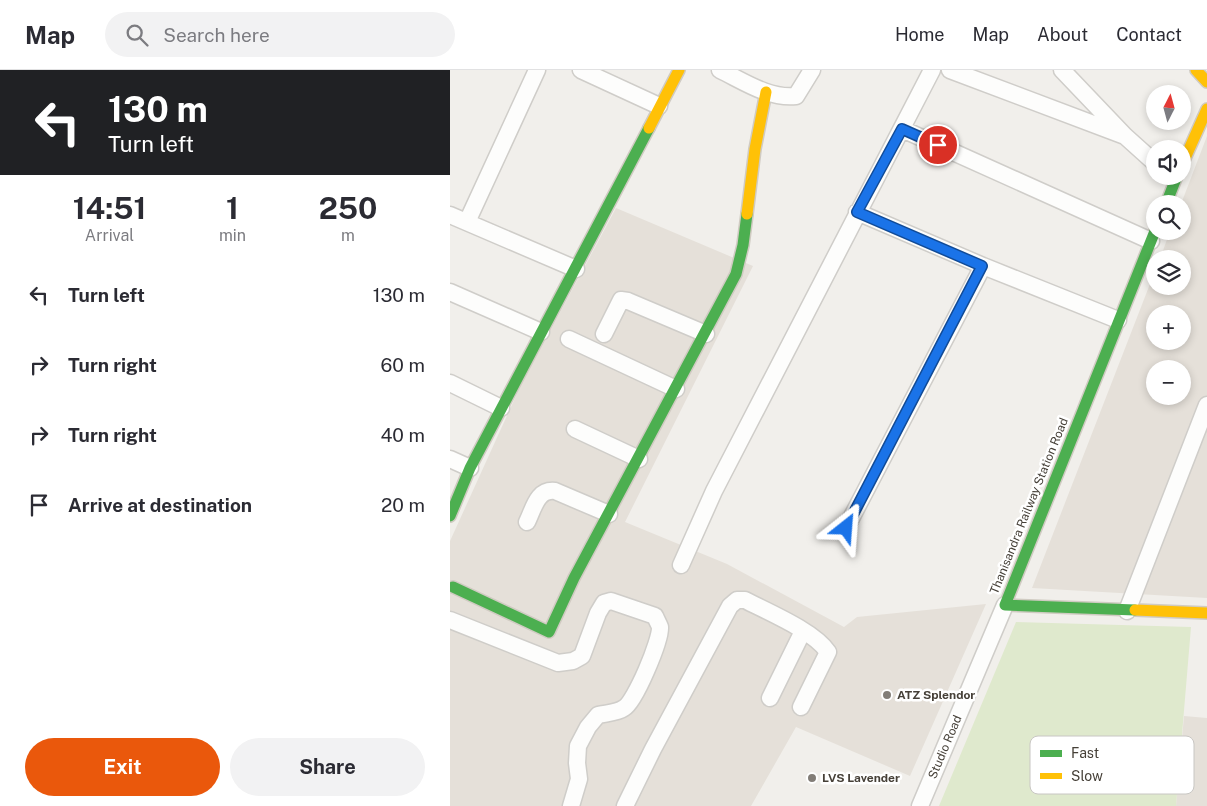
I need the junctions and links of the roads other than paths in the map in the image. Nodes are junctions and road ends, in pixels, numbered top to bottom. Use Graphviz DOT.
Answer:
graph roads {
  1 [pos="537,70"];
  2 [pos="581,70"];
  3 [pos="679,70"];
  4 [pos="720,70"];
  5 [pos="812,70"];
  6 [pos="932,70"];
  7 [pos="950,70"];
  8 [pos="1062,70"];
  9 [pos="1196,70"];
  10 [pos="1207,82"];
  11 [pos="766,92"];
  12 [pos="659,106"];
  13 [pos="1207,110"];
  14 [pos="902,129"];
  15 [pos="1125,136"];
  16 [pos="1191,145"];
  17 [pos="1146,155"];
  18 [pos="857,212"];
  19 [pos="450,215"];
  20 [pos="466,222"];
  21 [pos="1146,233"];
  22 [pos="1151,240"];
  23 [pos="982,266"];
  24 [pos="576,269"];
  25 [pos="450,292"];
  26 [pos="1118,320"];
  27 [pos="541,332"];
  28 [pos="604,334"];
  29 [pos="706,334"];
  30 [pos="569,340"];
  31 [pos="450,383"];
  32 [pos="676,389"];
  33 [pos="1207,405"];
  34 [pos="501,408"];
  35 [pos="575,429"];
  36 [pos="638,458"];
  37 [pos="450,459"];
  38 [pos="470,468"];
  39 [pos="609,514"];
  40 [pos="450,516"];
  41 [pos="527,522"];
  42 [pos="846,528"];
  43 [pos="681,565"];
  44 [pos="453,587"];
  45 [pos="1005,605"];
  46 [pos="1127,611"];
  47 [pos="1207,613"];
  48 [pos="450,620"];
  49 [pos="802,631"];
  50 [pos="770,698"];
  51 [pos="797,704"];
  52 [pos="571,806"];
  53 [pos="625,806"];
  54 [pos="920,806"];
  1 -- 20 [label="street"];
  2 -- 12 [label="street"];
  3 -- 12 [label="street"];
  4 -- 11 [label="street"];
  5 -- 11 [label="street"];
  6 -- 14 [label="street"];
  7 -- 15 [label="street"];
  8 -- 15 [label="street"];
  9 -- 10 [label="street"];
  11 -- 29 [label="street"];
  12 -- 24 [label="street"];
  13 -- 16 [label="street"];
  14 -- 18 [label="street"];
  14 -- 21 [label="street"];
  15 -- 17 [label="street"];
  18 -- 23 [label="street"];
  18 -- 43 [label="street"];
  19 -- 20 [label="street"];
  20 -- 24 [label="street"];
  22 -- 26 [label="street, Thanisandra Railway Station Road"];
  23 -- 26 [label="street"];
  23 -- 42 [label="street"];
  24 -- 27 [label="street"];
  25 -- 27 [label="street"];
  26 -- 45 [label="street, Thanisandra Railway Station Road"];
  27 -- 34 [label="street"];
  28 -- 29 [label="street"];
  29 -- 32 [label="street"];
  30 -- 32 [label="street"];
  31 -- 34 [label="street"];
  32 -- 36 [label="street"];
  33 -- 46 [label="street"];
  34 -- 38 [label="street"];
  35 -- 36 [label="street"];
  36 -- 39 [label="street"];
  37 -- 38 [label="street"];
  38 -- 40 [label="street"];
  39 -- 41 [label="street"];
  39 -- 44 [label="street"];
  45 -- 46 [label="street, Thanisandra Railway Station Road"];
  45 -- 54 [label="street, Studio Road"];
  46 -- 47 [label="street, Thanisandra Railway Station Road"];
  48 -- 52 [label="street"];
  49 -- 50 [label="street"];
  49 -- 51 [label="street"];
  49 -- 53 [label="street"];
}
